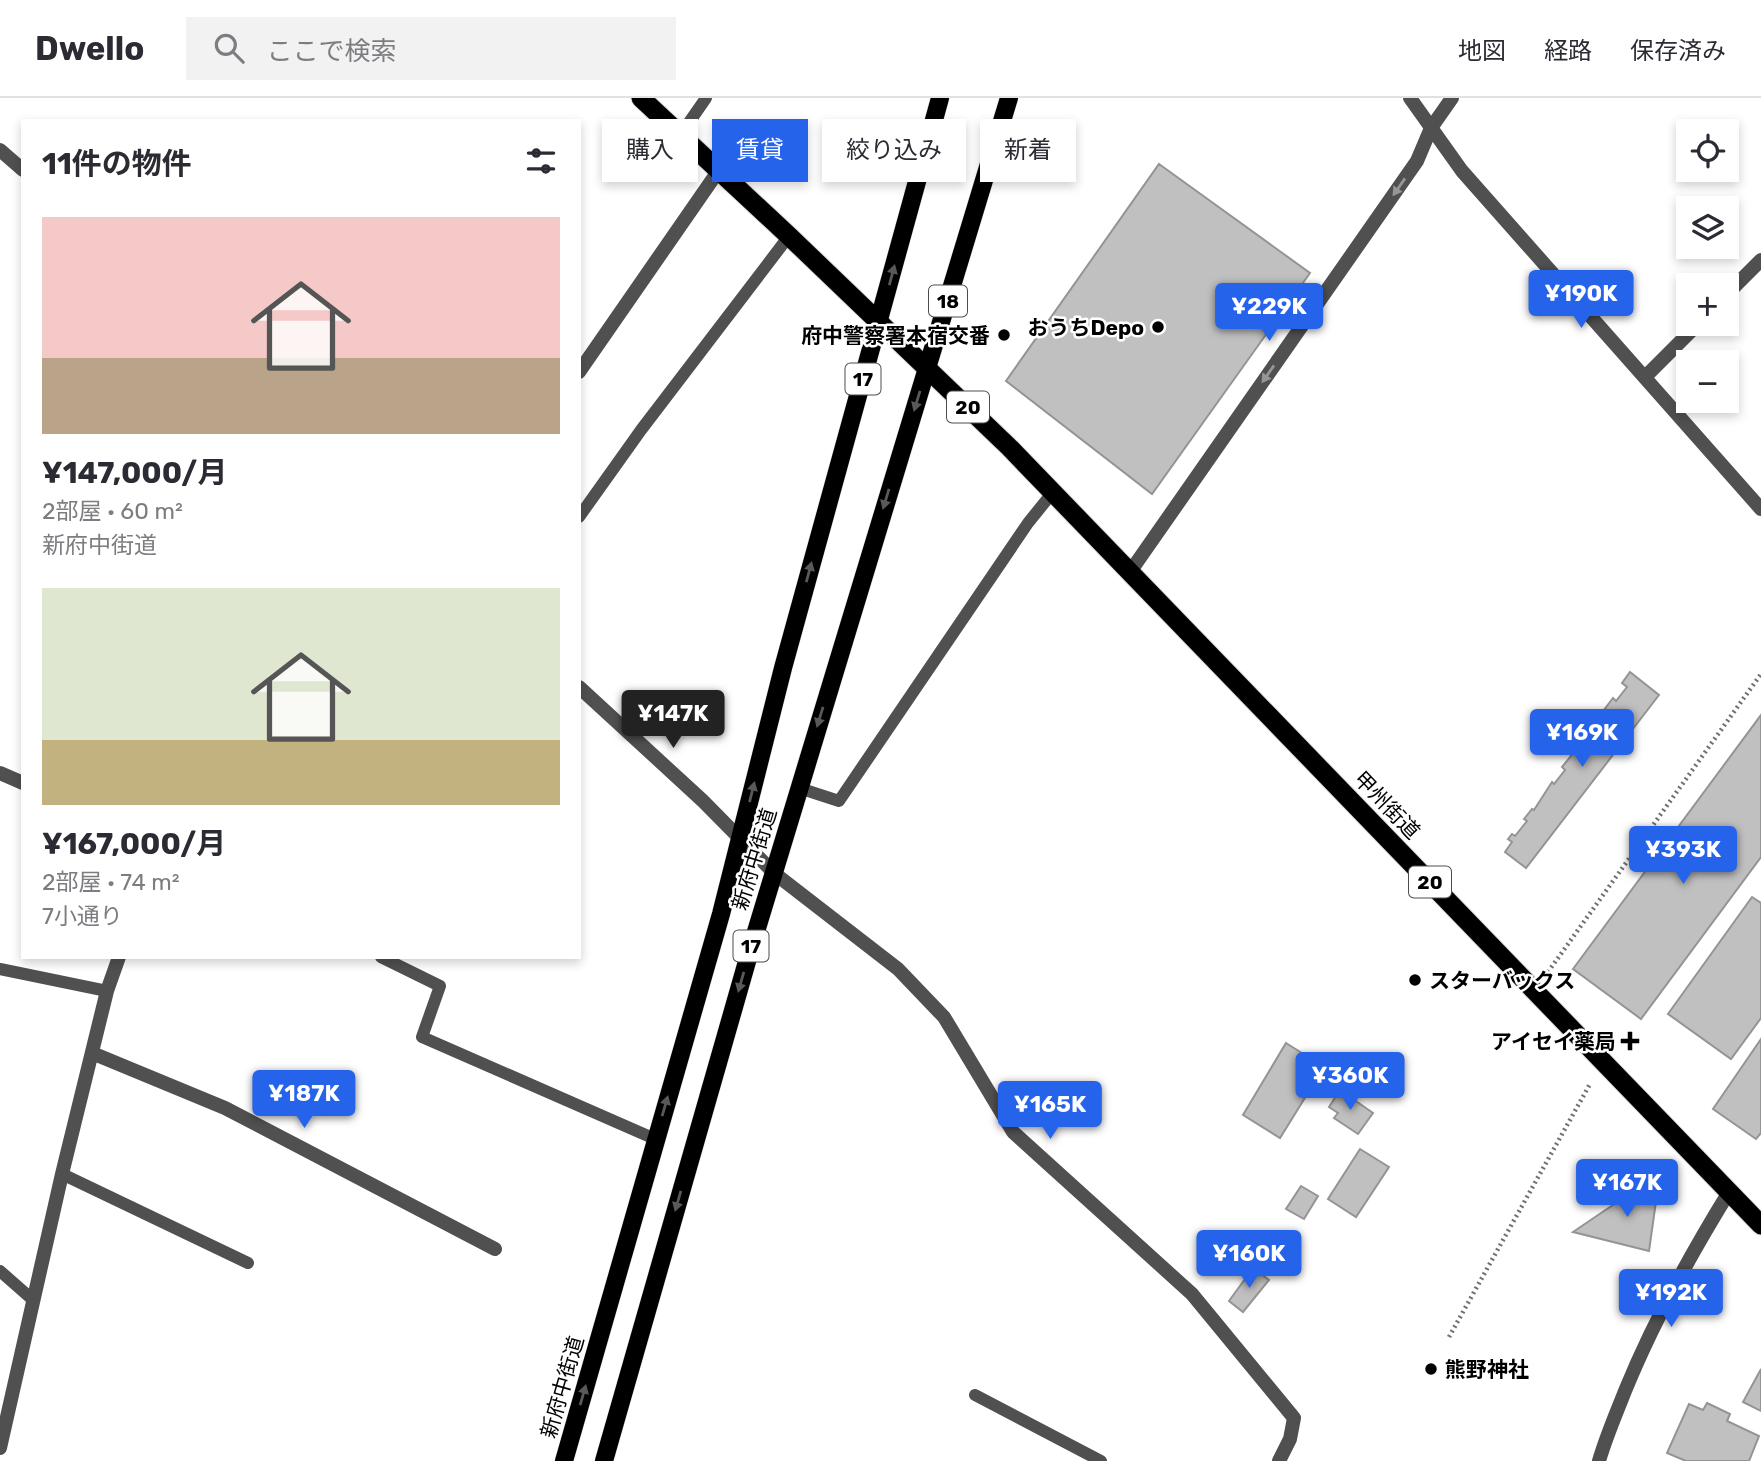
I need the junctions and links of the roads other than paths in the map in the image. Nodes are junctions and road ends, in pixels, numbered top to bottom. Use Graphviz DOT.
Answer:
graph roads {
  1 [pos="640,98"];
  2 [pos="706,98"];
  3 [pos="940,98"];
  4 [pos="1009,98"];
  5 [pos="1410,98"];
  6 [pos="1452,98"];
  7 [pos="664,119"];
  8 [pos="691,119"];
  9 [pos="1430,128"];
  10 [pos="0,150"];
  11 [pos="698,150"];
  12 [pos="712,163"];
  13 [pos="21,168"];
  14 [pos="712,180"];
  15 [pos="732,182"];
  16 [pos="795,241"];
  17 [pos="1761,260"];
  18 [pos="1739,282"];
  19 [pos="880,324"];
  20 [pos="1686,336"];
  21 [pos="928,368"];
  22 [pos="581,369"];
  23 [pos="1646,376"];
  24 [pos="1053,492"];
  25 [pos="1761,509"];
  26 [pos="581,514"];
  27 [pos="1130,572"];
  28 [pos="581,689"];
  29 [pos="0,773"];
  30 [pos="21,782"];
  31 [pos="799,788"];
  32 [pos="740,839"];
  33 [pos="774,873"];
  34 [pos="118,959"];
  35 [pos="385,959"];
  36 [pos="0,969"];
  37 [pos="107,991"];
  38 [pos="92,1053"];
  39 [pos="655,1139"];
  40 [pos="62,1174"];
  41 [pos="1729,1192"];
  42 [pos="1761,1226"];
  43 [pos="495,1249"];
  44 [pos="247,1263"];
  45 [pos="0,1271"];
  46 [pos="33,1300"];
  47 [pos="975,1395"];
  48 [pos="5,1405"];
  49 [pos="0,1448"];
  50 [pos="564,1461"];
  51 [pos="604,1461"];
  52 [pos="1101,1461"];
  53 [pos="1279,1461"];
  54 [pos="1599,1461"];
  1 -- 7 [label="highway, 20"];
  2 -- 8 [label="lane"];
  19 -- 3 [label="main road, one-way"];
  4 -- 21 [label="main road, 18"];
  5 -- 9 [label="street"];
  6 -- 9 [label="street"];
  9 -- 23 [label="street"];
  9 -- 27 [label="street, one-way"];
  10 -- 13 [label="street"];
  11 -- 12 [label="highway, 20"];
  14 -- 22 [label="street"];
  15 -- 16 [label="highway, 20"];
  16 -- 19 [label="highway, 20"];
  16 -- 26 [label="lane"];
  17 -- 18 [label="street"];
  19 -- 21 [label="highway, 20"];
  32 -- 19 [label="main road, 新府中街道 / 17, one-way"];
  20 -- 23 [label="street"];
  21 -- 24 [label="highway, 甲州街道 / 20"];
  21 -- 31 [label="main road, 新府中街道 / 17, one-way"];
  23 -- 25 [label="street"];
  24 -- 27 [label="highway, 甲州街道 / 20"];
  24 -- 31 [label="lane"];
  27 -- 41 [label="highway, 甲州街道 / 20"];
  28 -- 32 [label="street"];
  29 -- 30 [label="street"];
  31 -- 33 [label="main road, 新府中街道 / 17"];
  32 -- 33 [label="street"];
  39 -- 32 [label="main road, 新府中街道 / 17, one-way"];
  33 -- 51 [label="main road, 新府中街道 / 17, one-way"];
  33 -- 53 [label="street"];
  34 -- 37 [label="street"];
  35 -- 39 [label="lane"];
  36 -- 37 [label="lane"];
  37 -- 38 [label="street"];
  38 -- 40 [label="street"];
  38 -- 43 [label="street"];
  50 -- 39 [label="main road, 新府中街道 / 17, one-way"];
  40 -- 44 [label="lane"];
  40 -- 46 [label="street"];
  41 -- 42 [label="highway, 甲州街道 / 20"];
  41 -- 54 [label="street"];
  45 -- 46 [label="lane"];
  46 -- 48 [label="street"];
  47 -- 52 [label="lane"];
  48 -- 49 [label="street"];
}
